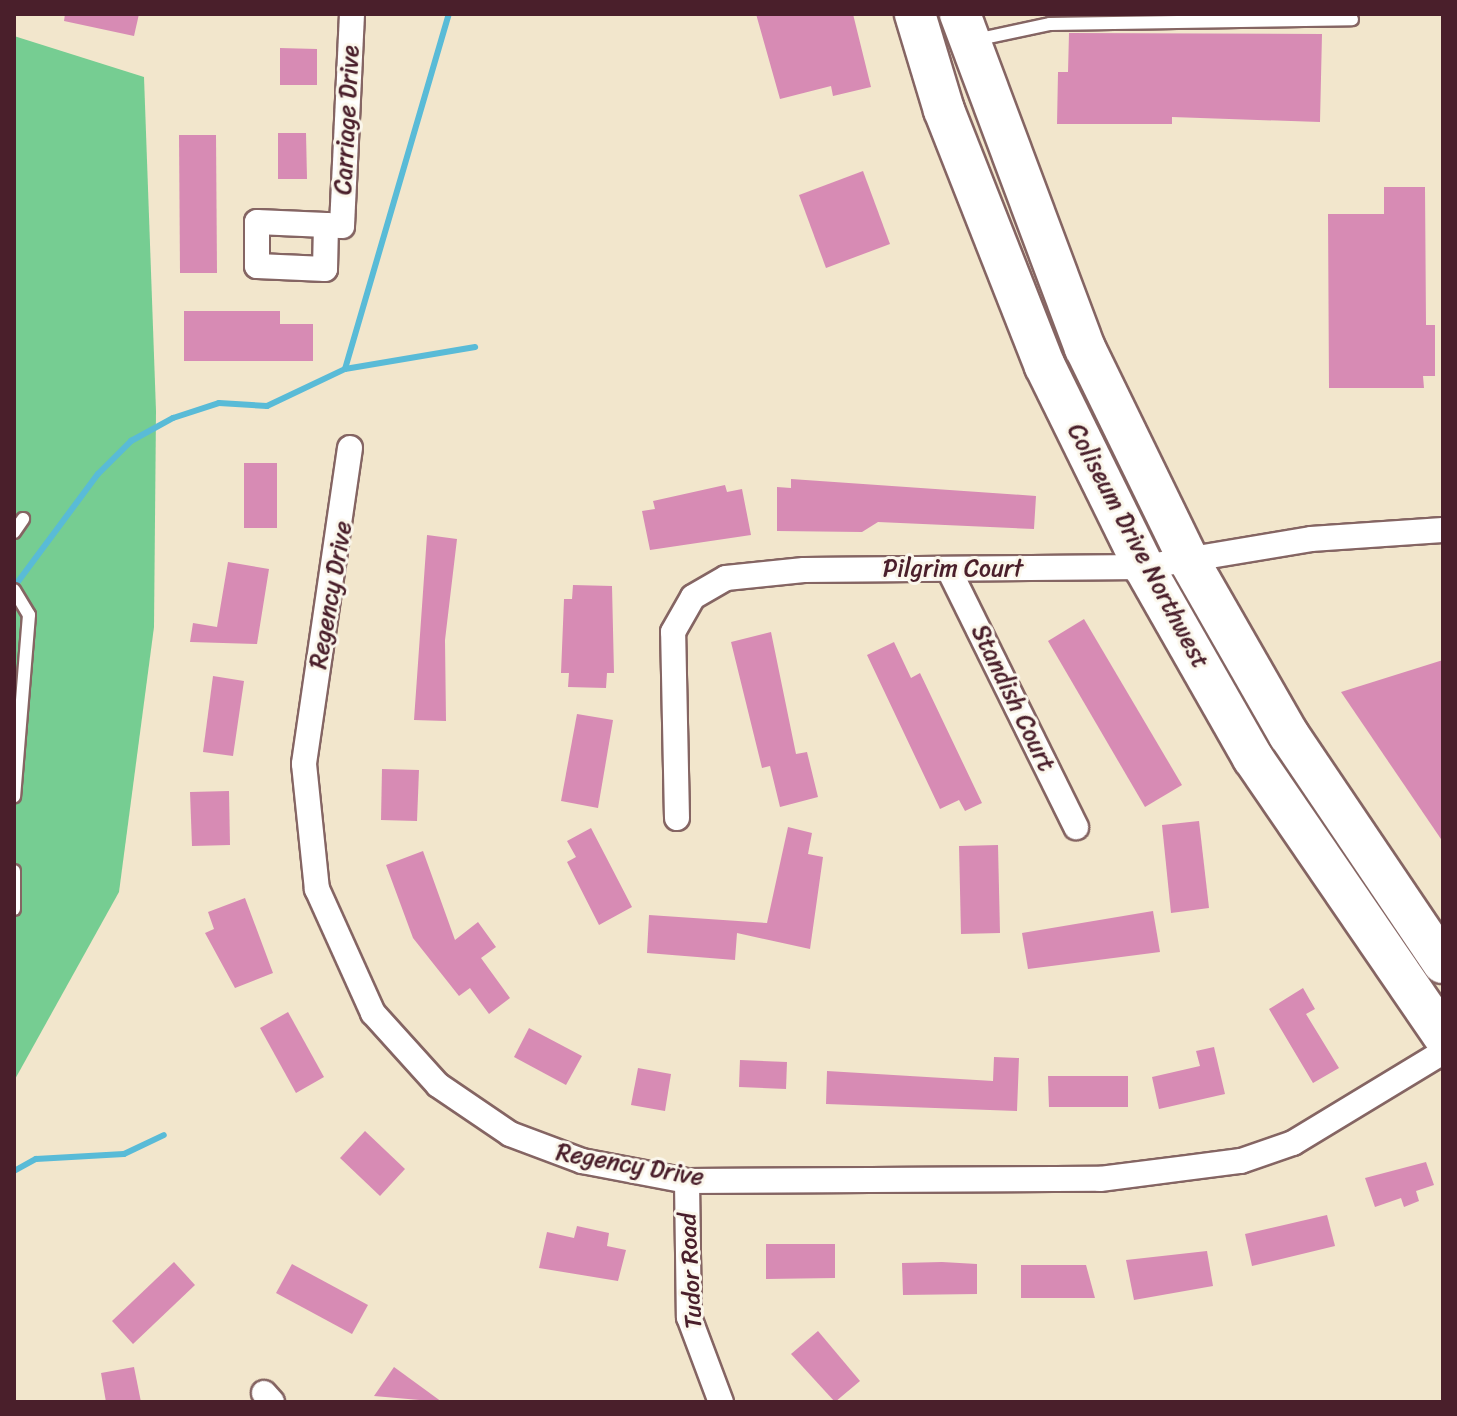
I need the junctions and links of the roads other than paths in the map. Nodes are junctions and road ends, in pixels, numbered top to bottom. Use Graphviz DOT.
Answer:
graph roads {
  1 [pos="352,14"];
  2 [pos="915,14"];
  3 [pos="1352,19"];
  4 [pos="964,28"];
  5 [pos="334,226"];
  6 [pos="350,448"];
  7 [pos="23,519"];
  8 [pos="1443,530"];
  9 [pos="14,532"];
  10 [pos="1188,559"];
  11 [pos="1144,567"];
  12 [pos="949,570"];
  13 [pos="17,594"];
  14 [pos="14,796"];
  15 [pos="677,818"];
  16 [pos="1076,827"];
  17 [pos="14,871"];
  18 [pos="14,909"];
  19 [pos="1443,963"];
  20 [pos="1443,1036"];
  21 [pos="1443,1052"];
  22 [pos="687,1181"];
  23 [pos="721,1402"];
  1 -- 5 [label="street, Carriage Drive"];
  2 -- 11 [label="main road, Coliseum Drive Northwest"];
  3 -- 4 [label="lane"];
  4 -- 10 [label="main road, Coliseum Drive Northwest"];
  6 -- 22 [label="street, Regency Drive"];
  7 -- 9 [label="lane"];
  8 -- 10 [label="street, Pilgrim Court"];
  10 -- 11 [label="street, Pilgrim Court"];
  10 -- 19 [label="main road, Coliseum Drive Northwest"];
  11 -- 12 [label="street, Pilgrim Court"];
  11 -- 20 [label="main road, Coliseum Drive Northwest"];
  12 -- 15 [label="street, Pilgrim Court"];
  12 -- 16 [label="street, Standish Court"];
  13 -- 14 [label="lane"];
  17 -- 18 [label="lane"];
  21 -- 22 [label="street, Regency Drive"];
  22 -- 23 [label="street, Tudor Road"];
}
